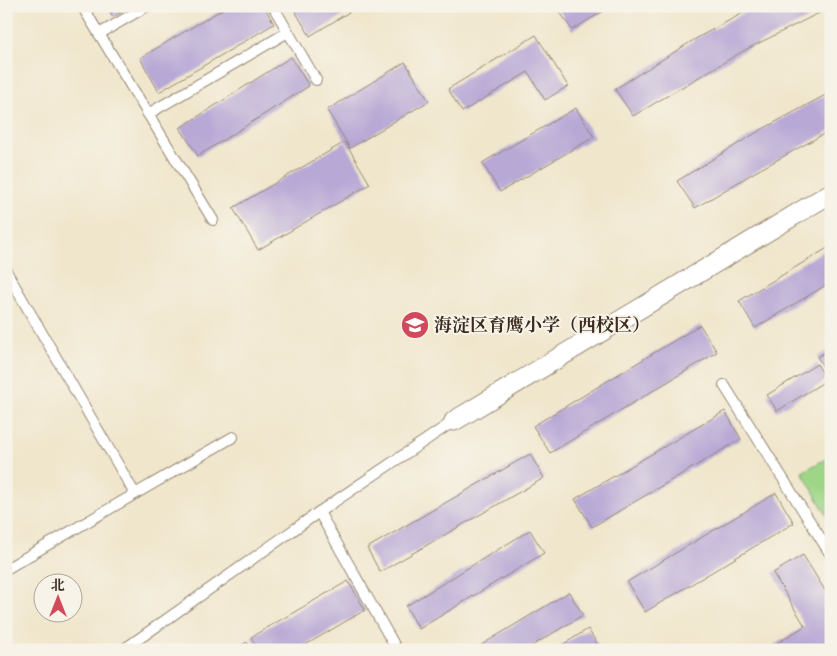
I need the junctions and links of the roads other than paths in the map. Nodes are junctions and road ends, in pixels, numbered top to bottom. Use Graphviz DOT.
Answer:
graph roads {
  1 [pos="82,6"];
  2 [pos="146,6"];
  3 [pos="273,6"];
  4 [pos="288,32"];
  5 [pos="99,34"];
  6 [pos="316,80"];
  7 [pos="148,114"];
  8 [pos="831,194"];
  9 [pos="213,220"];
  10 [pos="6,271"];
  11 [pos="724,385"];
  12 [pos="454,422"];
  13 [pos="232,437"];
  14 [pos="135,494"];
  15 [pos="319,512"];
  16 [pos="831,555"];
  17 [pos="6,569"];
  18 [pos="123,650"];
  19 [pos="397,650"];
  1 -- 5 [label="lane"];
  2 -- 5 [label="lane"];
  3 -- 4 [label="lane"];
  4 -- 6 [label="lane"];
  4 -- 7 [label="lane"];
  5 -- 7 [label="lane"];
  7 -- 9 [label="lane"];
  8 -- 12 [label="street"];
  10 -- 14 [label="lane"];
  11 -- 16 [label="lane"];
  12 -- 15 [label="lane"];
  13 -- 14 [label="lane"];
  14 -- 17 [label="lane"];
  15 -- 18 [label="lane"];
  15 -- 19 [label="lane"];
}
